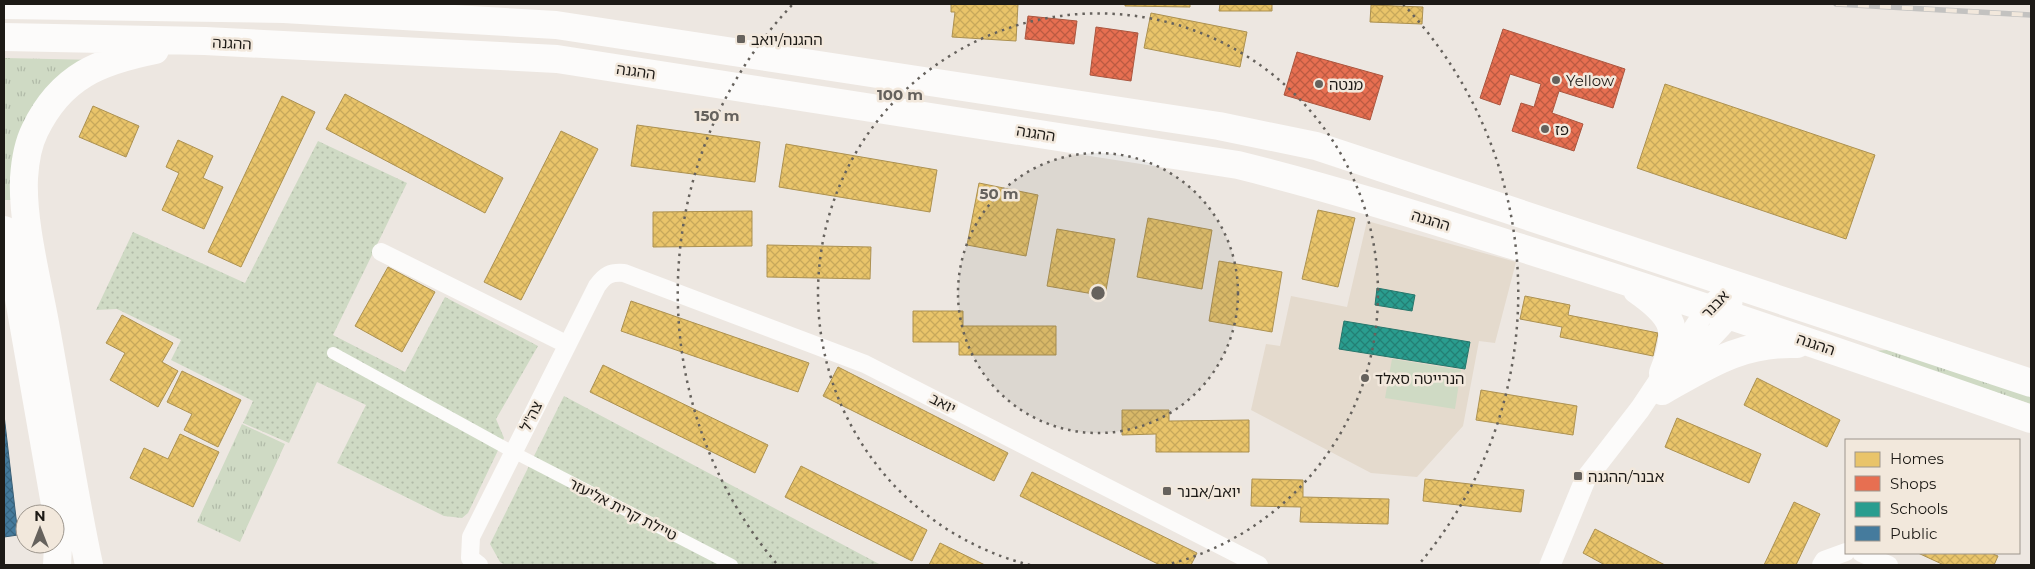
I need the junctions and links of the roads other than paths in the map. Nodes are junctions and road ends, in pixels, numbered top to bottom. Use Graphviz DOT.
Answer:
graph roads {
  1 [pos="208,4"];
  2 [pos="4,5"];
  3 [pos="284,9"];
  4 [pos="4,37"];
  5 [pos="205,41"];
  6 [pos="4,230"];
  7 [pos="380,252"];
  8 [pos="614,272"];
  9 [pos="1624,280"];
  10 [pos="1734,285"];
  11 [pos="1719,311"];
  12 [pos="566,344"];
  13 [pos="1826,347"];
  14 [pos="333,353"];
  15 [pos="1662,382"];
  16 [pos="2031,383"];
  17 [pos="2031,420"];
  18 [pos="513,452"];
  19 [pos="1845,552"];
  20 [pos="1863,554"];
  21 [pos="57,565"];
  22 [pos="89,565"];
  23 [pos="479,565"];
  24 [pos="732,565"];
  25 [pos="1259,565"];
  26 [pos="1550,565"];
  27 [pos="1822,565"];
  28 [pos="1889,565"];
  1 -- 3 [label="highway"];
  2 -- 3 [label="highway, ההגנה"];
  3 -- 10 [label="highway, ההגנה"];
  4 -- 5 [label="highway, ההגנה"];
  5 -- 9 [label="highway, ההגנה"];
  5 -- 22 [label="highway"];
  6 -- 21 [label="highway"];
  7 -- 12 [label="street"];
  8 -- 12 [label="street, צה\"ל"];
  8 -- 25 [label="street, יואב"];
  9 -- 11 [label="highway, ההגנה"];
  9 -- 15 [label="highway"];
  10 -- 11 [label="street, אבנר"];
  10 -- 16 [label="highway, ההגנה"];
  11 -- 13 [label="highway, ההגנה"];
  11 -- 15 [label="street, אבנר"];
  12 -- 18 [label="street, צה\"ל"];
  13 -- 15 [label="highway"];
  13 -- 17 [label="highway, ההגנה"];
  14 -- 18 [label="street, טיילת קרית אליעזר"];
  15 -- 26 [label="street, אבנר"];
  18 -- 23 [label="street, צה\"ל"];
  18 -- 24 [label="street, טיילת קרית אליעזר"];
  19 -- 27 [label="street"];
  20 -- 28 [label="street"];
}
